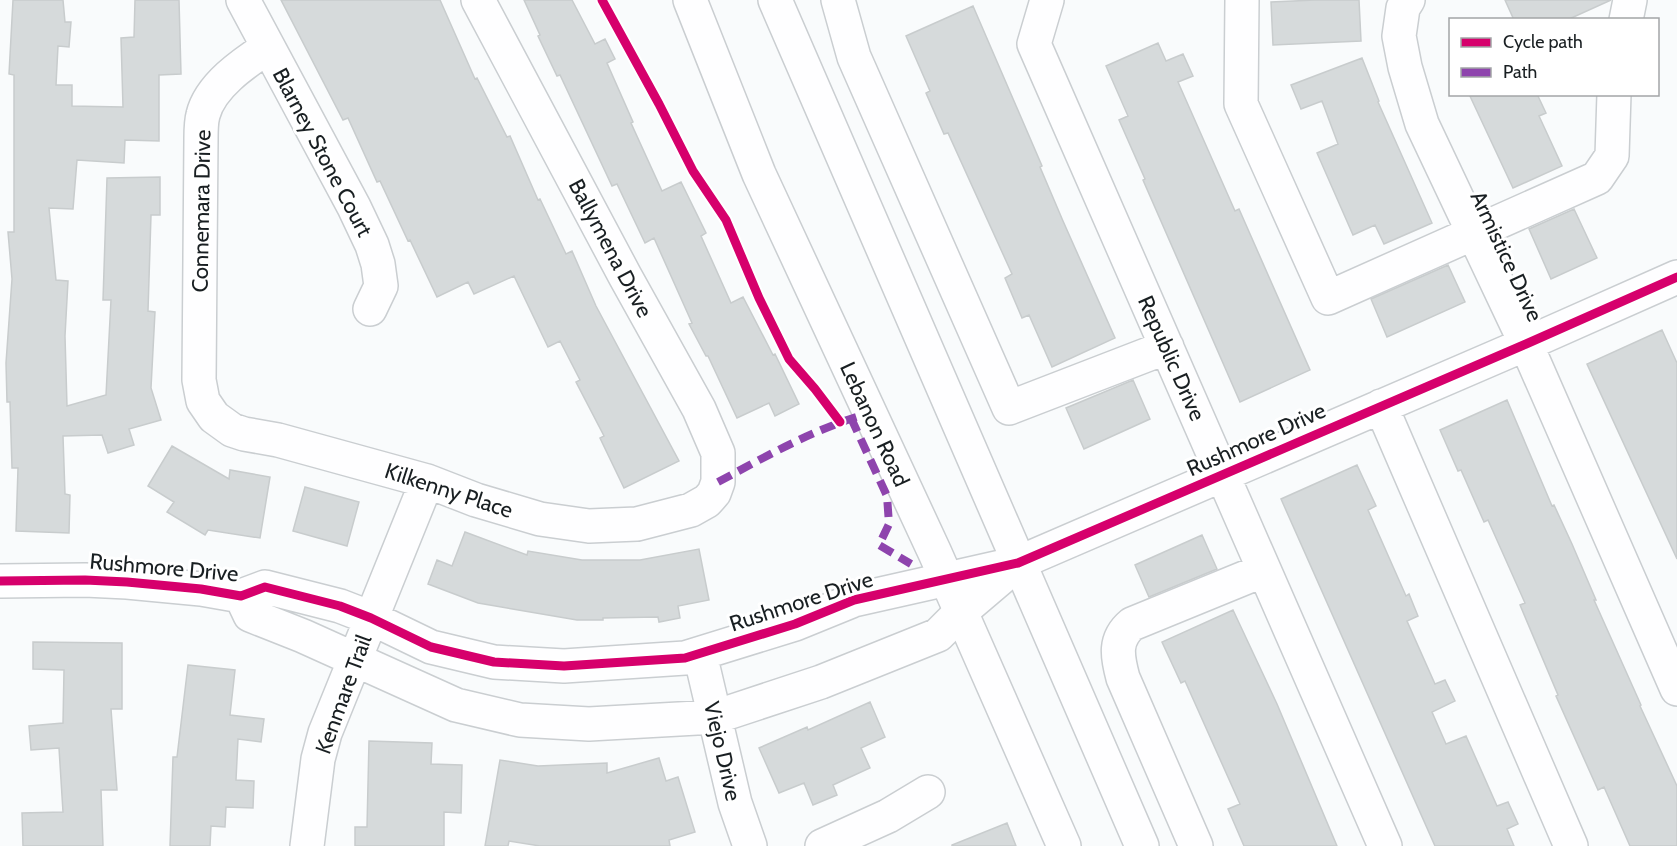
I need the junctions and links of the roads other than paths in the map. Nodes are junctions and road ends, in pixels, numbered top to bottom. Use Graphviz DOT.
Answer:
graph roads {
  1 [pos="243,0"];
  2 [pos="478,0"];
  3 [pos="690,0"];
  4 [pos="775,0"];
  5 [pos="838,0"];
  6 [pos="1047,0"];
  7 [pos="1242,0"];
  8 [pos="1408,0"];
  9 [pos="1630,0"];
  10 [pos="1626,18"];
  11 [pos="267,48"];
  12 [pos="1614,96"];
  13 [pos="1474,234"];
  14 [pos="1677,277"];
  15 [pos="370,309"];
  16 [pos="1526,344"];
  17 [pos="1167,347"];
  18 [pos="203,401"];
  19 [pos="1381,406"];
  20 [pos="1223,475"];
  21 [pos="427,481"];
  22 [pos="707,501"];
  23 [pos="1018,563"];
  24 [pos="1264,570"];
  25 [pos="946,578"];
  26 [pos="0,581"];
  27 [pos="241,596"];
  28 [pos="962,611"];
  29 [pos="371,618"];
  30 [pos="700,654"];
  31 [pos="354,660"];
  32 [pos="1677,689"];
  33 [pos="715,717"];
  34 [pos="928,792"];
  35 [pos="307,846"];
  36 [pos="750,846"];
  37 [pos="822,846"];
  38 [pos="1064,846"];
  39 [pos="1142,846"];
  40 [pos="1196,846"];
  41 [pos="1385,846"];
  42 [pos="1571,846"];
  1 -- 11 [label="street, Blarney Stone Court"];
  2 -- 22 [label="street, Ballymena Drive"];
  3 -- 25 [label="street, Lebanon Road"];
  4 -- 23 [label="street"];
  5 -- 17 [label="street"];
  6 -- 17 [label="street, Republic Drive"];
  7 -- 13 [label="street"];
  8 -- 13 [label="street, Armistice Drive"];
  9 -- 10 [label="street"];
  11 -- 15 [label="street, Blarney Stone Court"];
  11 -- 18 [label="street, Connemara Drive"];
  12 -- 13 [label="street"];
  13 -- 16 [label="street, Armistice Drive"];
  14 -- 16 [label="street, Rushmore Drive"];
  16 -- 19 [label="street, Rushmore Drive"];
  16 -- 32 [label="street, Armistice Drive"];
  17 -- 20 [label="street, Republic Drive"];
  18 -- 21 [label="street, Kilkenny Place"];
  19 -- 20 [label="street, Rushmore Drive"];
  19 -- 42 [label="street"];
  20 -- 23 [label="street, Rushmore Drive"];
  20 -- 24 [label="street, Republic Drive"];
  21 -- 22 [label="street, Kilkenny Place"];
  21 -- 29 [label="street, Kenmare Trail"];
  23 -- 25 [label="street, Rushmore Drive"];
  23 -- 28 [label="street, Rushmore Drive"];
  23 -- 39 [label="street"];
  24 -- 40 [label="street"];
  24 -- 41 [label="street, Republic Drive"];
  25 -- 28 [label="street, Lebanon Road"];
  25 -- 30 [label="street, Rushmore Drive"];
  26 -- 27 [label="street, Rushmore Drive"];
  27 -- 29 [label="street, Rushmore Drive"];
  27 -- 31 [label="street, Rushmore Drive"];
  28 -- 33 [label="street, Rushmore Drive"];
  28 -- 38 [label="street, Lebanon Road"];
  29 -- 30 [label="street, Rushmore Drive"];
  29 -- 31 [label="street, Kenmare Trail"];
  30 -- 33 [label="street, Viejo Drive"];
  31 -- 33 [label="street, Rushmore Drive"];
  31 -- 35 [label="street, Kenmare Trail"];
  33 -- 36 [label="street, Viejo Drive"];
  34 -- 37 [label="street"];
}
